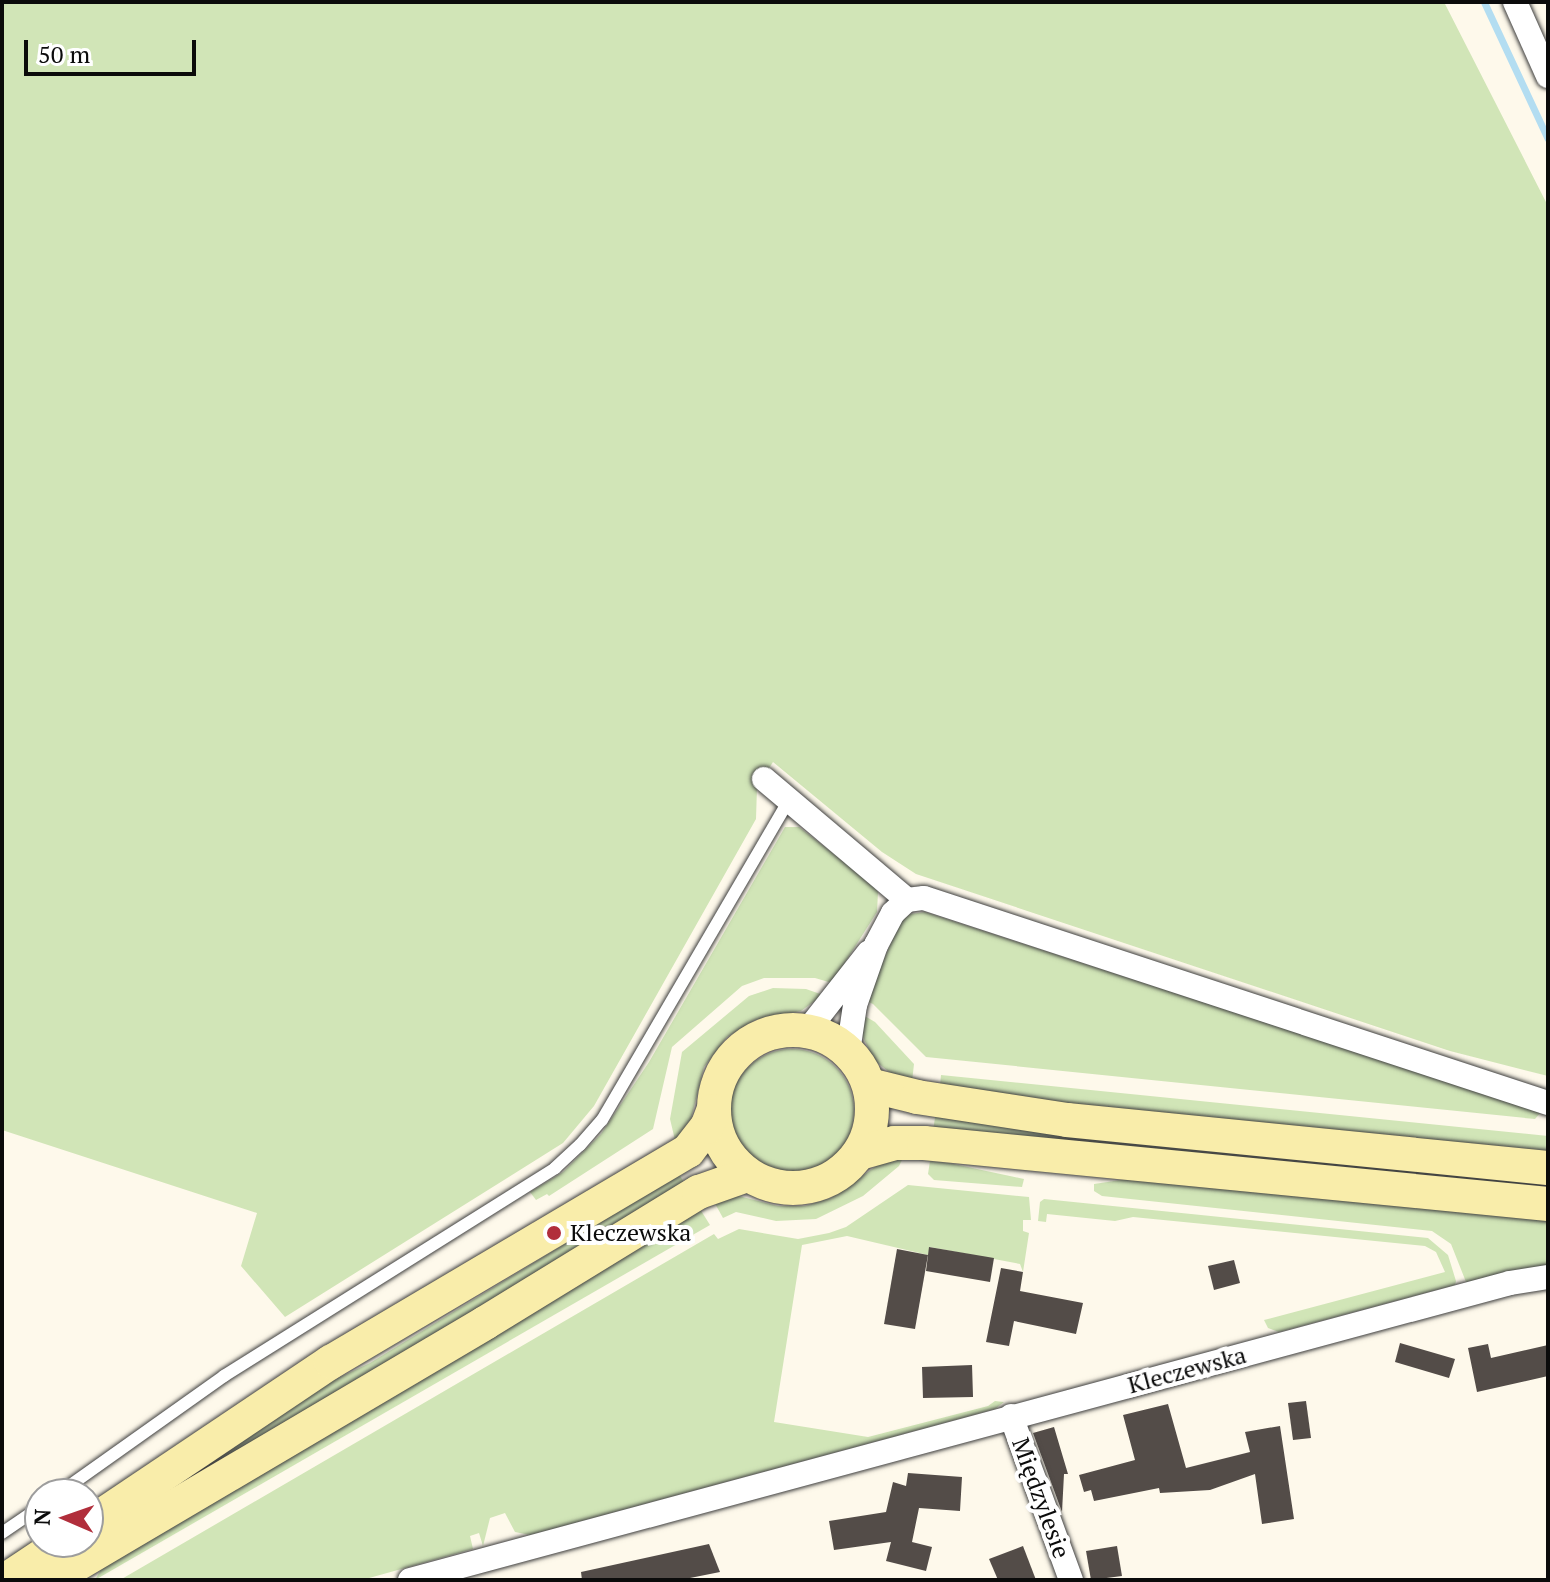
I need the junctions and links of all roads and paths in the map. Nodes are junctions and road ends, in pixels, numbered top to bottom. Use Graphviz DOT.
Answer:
graph roads {
  1 [pos="1515,2"];
  2 [pos="1548,76"];
  3 [pos="764,779"];
  4 [pos="789,800"];
  5 [pos="907,900"];
  6 [pos="876,945"];
  7 [pos="807,1031"];
  8 [pos="848,1052"];
  9 [pos="869,1085"];
  10 [pos="1548,1103"];
  11 [pos="713,1111"];
  12 [pos="860,1153"];
  13 [pos="1548,1168"];
  14 [pos="747,1175"];
  15 [pos="1548,1204"];
  16 [pos="1548,1277"];
  17 [pos="1011,1416"];
  18 [pos="81,1478"];
  19 [pos="104,1514"];
  20 [pos="24,1518"];
  21 [pos="2,1533"];
  22 [pos="75,1560"];
  23 [pos="6,1580"];
  24 [pos="50,1580"];
  25 [pos="410,1580"];
  26 [pos="1071,1580"];
  1 -- 2 [label="street"];
  3 -- 4 [label="street"];
  4 -- 5 [label="street"];
  4 -- 18 [label="lane"];
  5 -- 6 [label="street"];
  5 -- 10 [label="street"];
  6 -- 7 [label="street"];
  6 -- 8 [label="street"];
  7 -- 8 [label="main road"];
  7 -- 11 [label="main road"];
  8 -- 9 [label="main road"];
  9 -- 12 [label="main road"];
  9 -- 13 [label="main road"];
  11 -- 14 [label="main road"];
  11 -- 19 [label="main road"];
  12 -- 14 [label="main road"];
  12 -- 15 [label="main road"];
  14 -- 22 [label="main road"];
  16 -- 17 [label="street, Kleczewska"];
  17 -- 25 [label="street, Kleczewska"];
  17 -- 26 [label="street, Międzylesie"];
  20 -- 21 [label="lane"];
  22 -- 23 [label="main road"];
  22 -- 24 [label="main road"];
}
